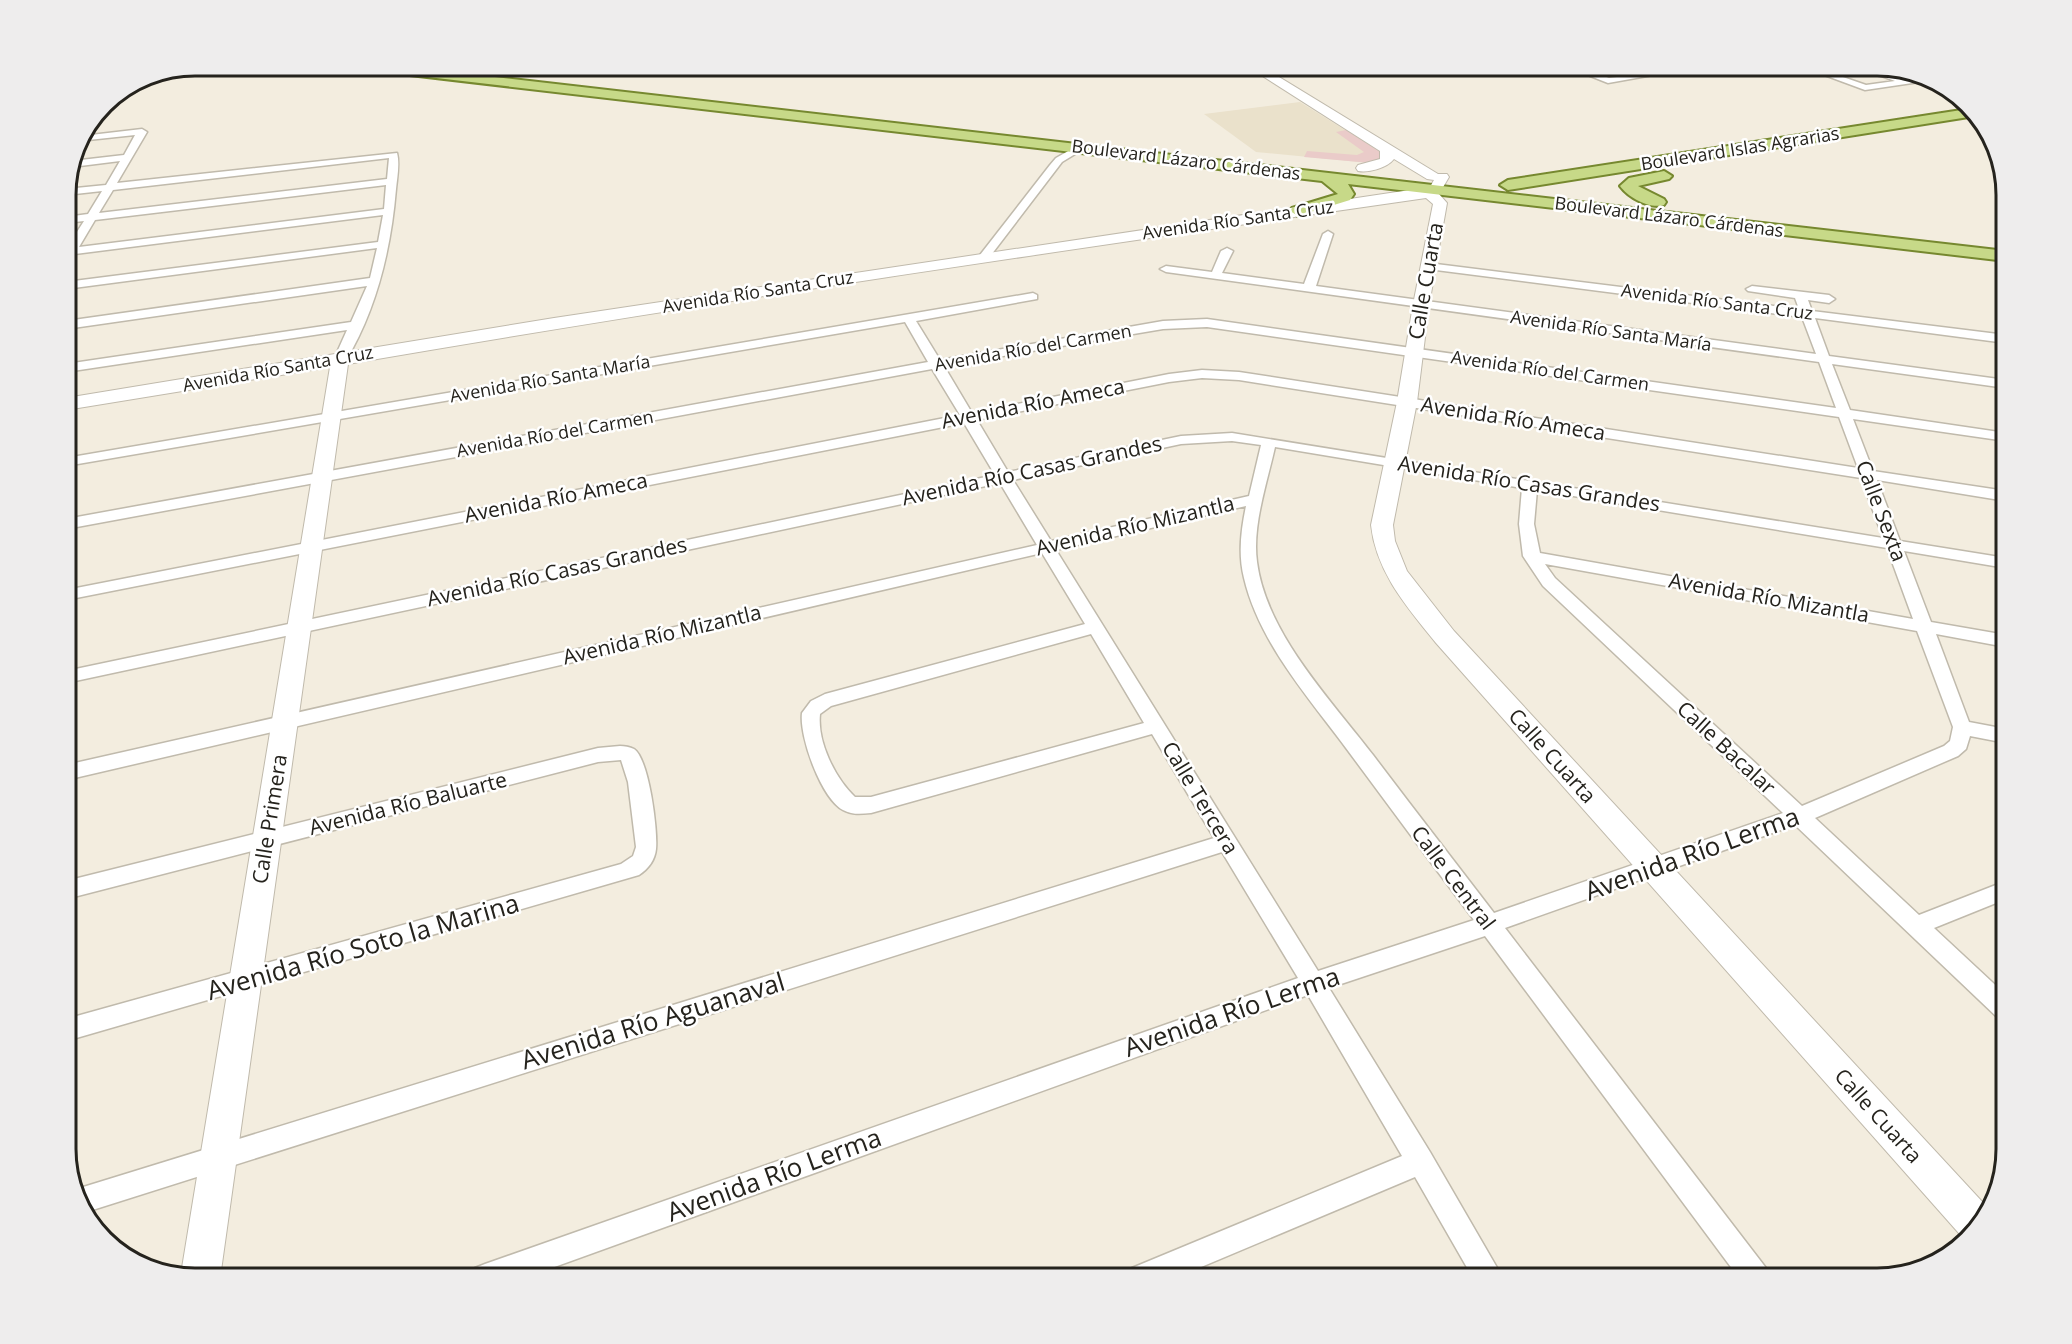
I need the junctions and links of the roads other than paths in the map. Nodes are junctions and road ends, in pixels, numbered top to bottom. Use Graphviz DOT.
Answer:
graph roads {
  1 [pos="1269,76"];
  2 [pos="1595,76"];
  3 [pos="1641,76"];
  4 [pos="1832,76"];
  5 [pos="454,77"];
  6 [pos="548,77"];
  7 [pos="1894,78"];
  8 [pos="1911,82"];
  9 [pos="1907,83"];
  10 [pos="528,86"];
  11 [pos="1964,114"];
  12 [pos="906,117"];
  13 [pos="888,126"];
  14 [pos="1973,127"];
  15 [pos="1829,135"];
  16 [pos="92,138"];
  17 [pos="1084,142"];
  18 [pos="1386,150"];
  19 [pos="1793,155"];
  20 [pos="127,158"];
  21 [pos="82,163"];
  22 [pos="1363,168"];
  23 [pos="1326,177"];
  24 [pos="393,181"];
  25 [pos="1435,184"];
  26 [pos="1509,185"];
  27 [pos="110,187"];
  28 [pos="77,191"];
  29 [pos="1658,202"];
  30 [pos="389,211"];
  31 [pos="1298,211"];
  32 [pos="93,217"];
  33 [pos="77,219"];
  34 [pos="1328,234"];
  35 [pos="1943,234"];
  36 [pos="1996,240"];
  37 [pos="77,241"];
  38 [pos="384,244"];
  39 [pos="1916,245"];
  40 [pos="1227,251"];
  41 [pos="77,253"];
  42 [pos="1996,255"];
  43 [pos="984,257"];
  44 [pos="1428,266"];
  45 [pos="1166,269"];
  46 [pos="1216,275"];
  47 [pos="375,281"];
  48 [pos="77,285"];
  49 [pos="1309,288"];
  50 [pos="1752,289"];
  51 [pos="1800,295"];
  52 [pos="1033,297"];
  53 [pos="1829,299"];
  54 [pos="1421,305"];
  55 [pos="1807,314"];
  56 [pos="909,319"];
  57 [pos="77,323"];
  58 [pos="356,325"];
  59 [pos="1996,338"];
  60 [pos="1413,351"];
  61 [pos="340,360"];
  62 [pos="1824,360"];
  63 [pos="936,364"];
  64 [pos="77,366"];
  65 [pos="1996,383"];
  66 [pos="77,402"];
  67 [pos="1407,402"];
  68 [pos="1844,414"];
  69 [pos="331,416"];
  70 [pos="967,416"];
  71 [pos="1996,436"];
  72 [pos="1269,442"];
  73 [pos="77,460"];
  74 [pos="1395,461"];
  75 [pos="1867,475"];
  76 [pos="1002,476"];
  77 [pos="322,477"];
  78 [pos="1530,484"];
  79 [pos="1996,494"];
  80 [pos="1257,499"];
  81 [pos="77,522"];
  82 [pos="1893,544"];
  83 [pos="311,546"];
  84 [pos="1044,546"];
  85 [pos="1531,556"];
  86 [pos="1996,561"];
  87 [pos="77,593"];
  88 [pos="1924,626"];
  89 [pos="299,627"];
  90 [pos="1097,627"];
  91 [pos="1996,639"];
  92 [pos="77,675"];
  93 [pos="284,723"];
  94 [pos="1157,726"];
  95 [pos="1962,727"];
  96 [pos="1996,734"];
  97 [pos="77,770"];
  98 [pos="1799,816"];
  99 [pos="266,840"];
  100 [pos="1227,842"];
  101 [pos="646,847"];
  102 [pos="1653,868"];
  103 [pos="77,887"];
  104 [pos="1996,894"];
  105 [pos="1488,925"];
  106 [pos="1915,926"];
  107 [pos="245,981"];
  108 [pos="1313,983"];
  109 [pos="1996,1001"];
  110 [pos="77,1027"];
  111 [pos="218,1157"];
  112 [pos="1421,1161"];
  113 [pos="88,1198"];
  114 [pos="1972,1219"];
  115 [pos="201,1268"];
  116 [pos="513,1268"];
  117 [pos="1166,1268"];
  118 [pos="1483,1268"];
  119 [pos="1748,1268"];
  1 -- 18 [label="street"];
  2 -- 3 [label="street"];
  4 -- 9 [label="street"];
  5 -- 10 [label="main road, Boulevard Lázaro Cárdenas"];
  6 -- 10 [label="main road"];
  6 -- 12 [label="main road, Boulevard Lázaro Cárdenas"];
  7 -- 9 [label="street"];
  8 -- 9 [label="street"];
  10 -- 13 [label="main road, Boulevard Lázaro Cárdenas"];
  11 -- 15 [label="main road, Boulevard Islas Agrarias"];
  12 -- 13 [label="main road"];
  12 -- 17 [label="main road, Boulevard Lázaro Cárdenas"];
  13 -- 17 [label="main road, Boulevard Lázaro Cárdenas"];
  14 -- 19 [label="main road, Boulevard Islas Agrarias"];
  15 -- 19 [label="main road"];
  15 -- 26 [label="main road, Boulevard Islas Agrarias"];
  16 -- 20 [label="street"];
  17 -- 22 [label="main road, Boulevard Lázaro Cárdenas"];
  17 -- 23 [label="main road, Boulevard Lázaro Cárdenas"];
  17 -- 43 [label="street"];
  18 -- 22 [label="street"];
  18 -- 25 [label="street"];
  19 -- 29 [label="main road, Boulevard Islas Agrarias"];
  20 -- 21 [label="street"];
  20 -- 27 [label="street"];
  22 -- 25 [label="main road, Boulevard Lázaro Cárdenas"];
  23 -- 25 [label="main road, Boulevard Lázaro Cárdenas"];
  23 -- 31 [label="main road"];
  24 -- 27 [label="street"];
  24 -- 30 [label="street"];
  24 -- 32 [label="street"];
  25 -- 26 [label="main road, Boulevard Lázaro Cárdenas"];
  25 -- 31 [label="street, Avenida Río Santa Cruz"];
  25 -- 39 [label="main road, Boulevard Lázaro Cárdenas"];
  25 -- 44 [label="street, Calle Cuarta"];
  26 -- 29 [label="main road, Boulevard Lázaro Cárdenas"];
  27 -- 28 [label="street"];
  27 -- 32 [label="street"];
  29 -- 35 [label="main road, Boulevard Lázaro Cárdenas"];
  30 -- 38 [label="street"];
  30 -- 41 [label="street"];
  31 -- 43 [label="street, Avenida Río Santa Cruz"];
  32 -- 33 [label="street"];
  32 -- 37 [label="street"];
  34 -- 49 [label="street"];
  35 -- 36 [label="main road, Boulevard Lázaro Cárdenas"];
  35 -- 39 [label="main road"];
  38 -- 47 [label="street"];
  38 -- 48 [label="street"];
  39 -- 42 [label="main road, Boulevard Lázaro Cárdenas"];
  40 -- 46 [label="street"];
  43 -- 61 [label="street, Avenida Río Santa Cruz"];
  44 -- 54 [label="street, Calle Cuarta"];
  44 -- 55 [label="street, Avenida Río Santa Cruz"];
  45 -- 46 [label="street, Avenida Río Santa María"];
  46 -- 49 [label="street, Avenida Río Santa María"];
  47 -- 57 [label="street"];
  47 -- 58 [label="street"];
  49 -- 54 [label="street, Avenida Río Santa María"];
  50 -- 51 [label="street"];
  51 -- 53 [label="street"];
  51 -- 55 [label="street, Calle Sexta"];
  52 -- 56 [label="street, Avenida Río Santa María"];
  54 -- 60 [label="street, Calle Cuarta"];
  54 -- 62 [label="street, Avenida Río Santa María"];
  55 -- 59 [label="street, Avenida Río Santa Cruz"];
  55 -- 62 [label="street, Calle Sexta"];
  56 -- 63 [label="street, Calle Tercera"];
  56 -- 69 [label="street, Avenida Río Santa María"];
  58 -- 61 [label="street"];
  58 -- 64 [label="street"];
  60 -- 63 [label="street, Avenida Río del Carmen"];
  60 -- 67 [label="street, Calle Cuarta"];
  60 -- 68 [label="street, Avenida Río del Carmen"];
  61 -- 66 [label="street, Avenida Río Santa Cruz"];
  61 -- 69 [label="street, Calle Primera"];
  62 -- 65 [label="street, Avenida Río Santa María"];
  62 -- 68 [label="street, Calle Sexta"];
  63 -- 70 [label="street, Calle Tercera"];
  63 -- 77 [label="street, Avenida Río del Carmen"];
  67 -- 70 [label="street, Avenida Río Ameca"];
  67 -- 74 [label="street, Calle Cuarta"];
  67 -- 75 [label="street, Avenida Río Ameca"];
  68 -- 71 [label="street, Avenida Río del Carmen"];
  68 -- 75 [label="street, Calle Sexta"];
  69 -- 73 [label="street, Avenida Río Santa María"];
  69 -- 77 [label="street, Calle Primera"];
  70 -- 76 [label="street, Calle Tercera"];
  70 -- 83 [label="street, Avenida Río Ameca"];
  72 -- 74 [label="street, Avenida Río Casas Grandes"];
  72 -- 76 [label="street, Avenida Río Casas Grandes"];
  72 -- 80 [label="street, Calle Central"];
  74 -- 78 [label="street, Avenida Río Casas Grandes"];
  74 -- 102 [label="street, Calle Cuarta"];
  75 -- 79 [label="street, Avenida Río Ameca"];
  75 -- 82 [label="street, Calle Sexta"];
  76 -- 84 [label="street, Calle Tercera"];
  76 -- 89 [label="street, Avenida Río Casas Grandes"];
  77 -- 81 [label="street, Avenida Río del Carmen"];
  77 -- 83 [label="street, Calle Primera"];
  78 -- 82 [label="street, Avenida Río Casas Grandes"];
  78 -- 85 [label="street, Calle Bacalar"];
  80 -- 84 [label="street, Avenida Río Mizantla"];
  80 -- 105 [label="street, Calle Central"];
  82 -- 86 [label="street, Avenida Río Casas Grandes"];
  82 -- 88 [label="street, Calle Sexta"];
  83 -- 87 [label="street, Avenida Río Ameca"];
  83 -- 89 [label="street, Calle Primera"];
  84 -- 90 [label="street, Calle Tercera"];
  84 -- 93 [label="street, Avenida Río Mizantla"];
  85 -- 88 [label="street, Avenida Río Mizantla"];
  85 -- 98 [label="street, Calle Bacalar"];
  88 -- 91 [label="street, Avenida Río Mizantla"];
  88 -- 95 [label="street, Calle Sexta"];
  89 -- 92 [label="street, Avenida Río Casas Grandes"];
  89 -- 93 [label="street, Calle Primera"];
  90 -- 94 [label="street, Calle Tercera"];
  90 -- 94 [label="street"];
  93 -- 97 [label="street, Avenida Río Mizantla"];
  93 -- 99 [label="street, Calle Primera"];
  94 -- 100 [label="street, Calle Tercera"];
  95 -- 96 [label="street"];
  95 -- 98 [label="street, Avenida Río Lerma"];
  98 -- 102 [label="street, Avenida Río Lerma"];
  98 -- 106 [label="street, Calle Bacalar"];
  99 -- 101 [label="street, Avenida Río Baluarte"];
  99 -- 103 [label="street, Avenida Río Baluarte"];
  99 -- 107 [label="street, Calle Primera"];
  100 -- 108 [label="street, Calle Tercera"];
  100 -- 111 [label="street, Avenida Río Aguanaval"];
  101 -- 107 [label="street, Avenida Río Soto la Marina"];
  102 -- 105 [label="street, Avenida Río Lerma"];
  102 -- 114 [label="street, Calle Cuarta"];
  104 -- 106 [label="street"];
  105 -- 108 [label="street, Avenida Río Lerma"];
  105 -- 119 [label="street, Calle Central"];
  106 -- 109 [label="street, Calle Bacalar"];
  107 -- 110 [label="street, Avenida Río Soto la Marina"];
  107 -- 111 [label="street, Calle Primera"];
  108 -- 112 [label="street, Calle Tercera"];
  108 -- 116 [label="street, Avenida Río Lerma"];
  111 -- 113 [label="street, Avenida Río Aguanaval"];
  111 -- 115 [label="street, Calle Primera"];
  112 -- 117 [label="street"];
  112 -- 118 [label="street, Calle Tercera"];
}
